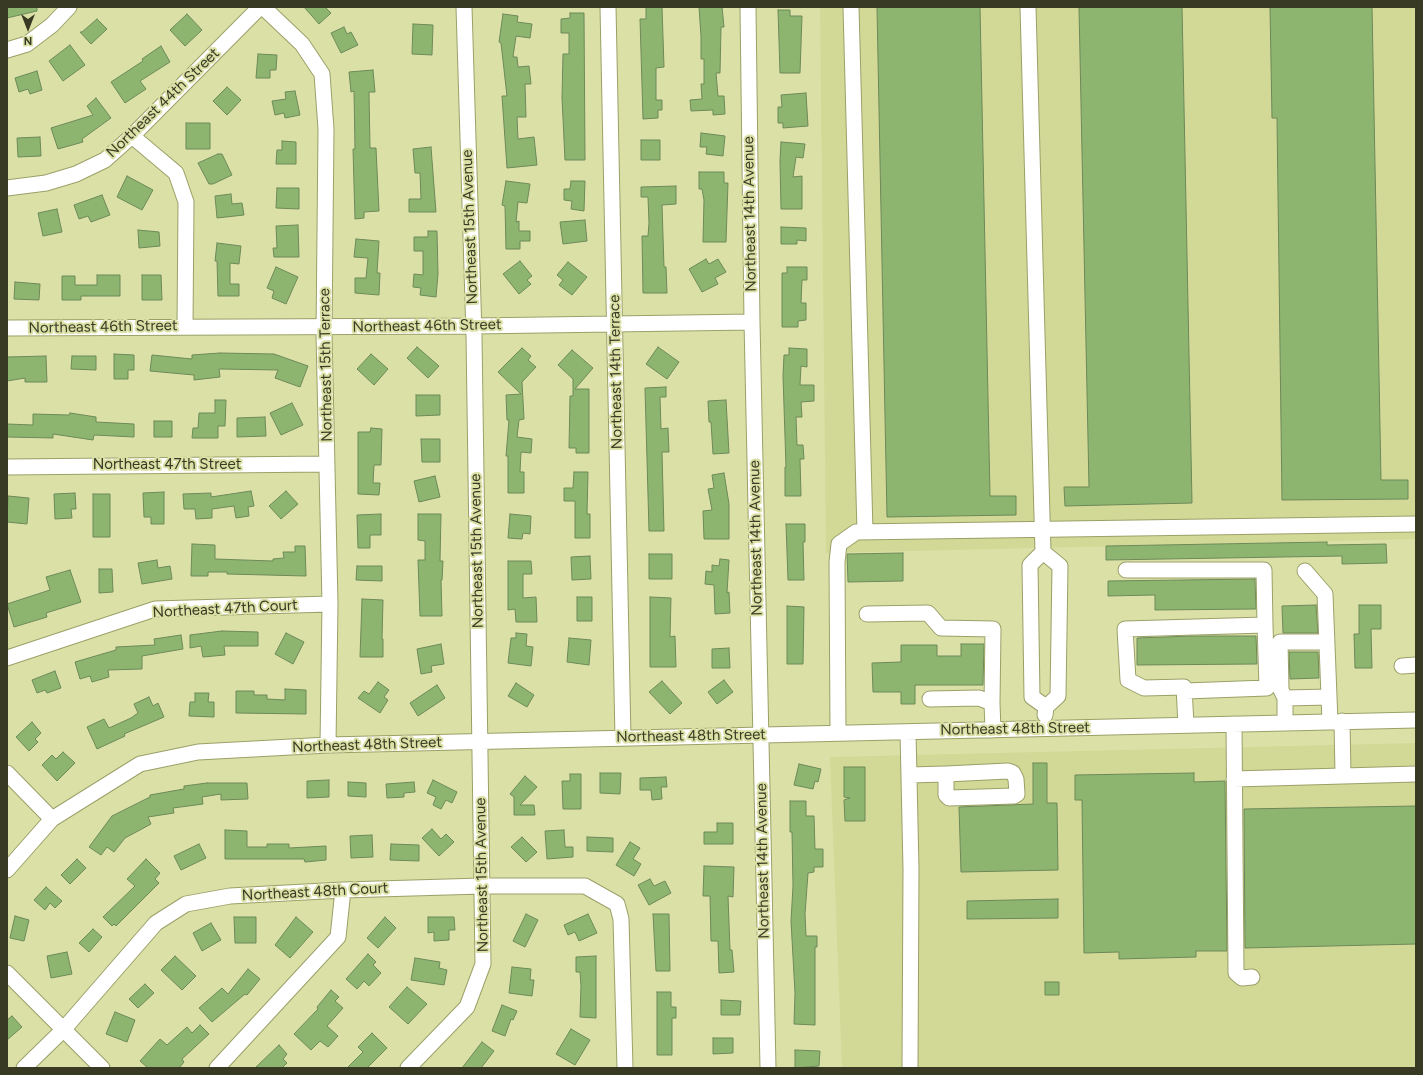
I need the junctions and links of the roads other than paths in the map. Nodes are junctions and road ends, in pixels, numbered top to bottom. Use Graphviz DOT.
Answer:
graph roads {
  1 [pos="69,7"];
  2 [pos="262,7"];
  3 [pos="464,7"];
  4 [pos="608,7"];
  5 [pos="748,7"];
  6 [pos="851,7"];
  7 [pos="1028,7"];
  8 [pos="7,50"];
  9 [pos="132,136"];
  10 [pos="7,188"];
  11 [pos="752,322"];
  12 [pos="615,323"];
  13 [pos="473,326"];
  14 [pos="185,327"];
  15 [pos="324,327"];
  16 [pos="7,328"];
  17 [pos="327,464"];
  18 [pos="7,467"];
  19 [pos="1416,524"];
  20 [pos="1042,529"];
  21 [pos="865,532"];
  22 [pos="1043,552"];
  23 [pos="1126,570"];
  24 [pos="1305,571"];
  25 [pos="330,604"];
  26 [pos="867,614"];
  27 [pos="1266,625"];
  28 [pos="1327,642"];
  29 [pos="7,658"];
  30 [pos="1185,691"];
  31 [pos="1329,697"];
  32 [pos="1285,698"];
  33 [pos="930,699"];
  34 [pos="992,703"];
  35 [pos="1046,707"];
  36 [pos="1416,720"];
  37 [pos="1336,722"];
  38 [pos="1285,723"];
  39 [pos="1234,724"];
  40 [pos="1186,725"];
  41 [pos="1046,728"];
  42 [pos="993,730"];
  43 [pos="908,732"];
  44 [pos="838,733"];
  45 [pos="760,735"];
  46 [pos="623,738"];
  47 [pos="480,741"];
  48 [pos="328,745"];
  49 [pos="7,773"];
  50 [pos="946,774"];
  51 [pos="1416,774"];
  52 [pos="909,775"];
  53 [pos="1343,776"];
  54 [pos="1234,779"];
  55 [pos="52,819"];
  56 [pos="7,870"];
  57 [pos="482,886"];
  58 [pos="344,890"];
  59 [pos="7,973"];
  60 [pos="1252,977"];
  61 [pos="63,1030"];
  62 [pos="624,1067"];
  63 [pos="24,1068"];
  64 [pos="102,1068"];
  65 [pos="217,1068"];
  66 [pos="408,1068"];
  67 [pos="768,1068"];
  68 [pos="910,1068"];
  1 -- 8 [label="street"];
  2 -- 9 [label="street, Northeast 44th Street"];
  2 -- 15 [label="street, Northeast 15th Terrace"];
  3 -- 13 [label="street, Northeast 15th Avenue"];
  4 -- 12 [label="street, Northeast 14th Terrace"];
  5 -- 11 [label="street, Northeast 14th Avenue"];
  6 -- 21 [label="street"];
  7 -- 20 [label="street"];
  9 -- 10 [label="street, Northeast 44th Street"];
  9 -- 14 [label="street"];
  11 -- 12 [label="street, Northeast 46th Street"];
  11 -- 45 [label="street, Northeast 14th Avenue"];
  12 -- 13 [label="street, Northeast 46th Street"];
  12 -- 46 [label="street, Northeast 14th Terrace"];
  13 -- 15 [label="street, Northeast 46th Street"];
  13 -- 47 [label="street, Northeast 15th Avenue"];
  14 -- 15 [label="street, Northeast 46th Street"];
  14 -- 16 [label="street, Northeast 46th Street"];
  15 -- 17 [label="street, Northeast 15th Terrace"];
  17 -- 18 [label="street, Northeast 47th Street"];
  17 -- 25 [label="street, Northeast 15th Terrace"];
  19 -- 20 [label="street"];
  20 -- 21 [label="street"];
  20 -- 22 [label="street"];
  21 -- 44 [label="street"];
  22 -- 35 [label="street"];
  22 -- 35 [label="street"];
  23 -- 27 [label="street"];
  24 -- 28 [label="street"];
  25 -- 29 [label="street, Northeast 47th Court"];
  25 -- 48 [label="street, Northeast 15th Terrace"];
  26 -- 34 [label="street"];
  27 -- 30 [label="street"];
  27 -- 30 [label="street"];
  28 -- 31 [label="street"];
  28 -- 32 [label="street"];
  30 -- 40 [label="street"];
  31 -- 32 [label="street"];
  31 -- 37 [label="street"];
  32 -- 38 [label="street"];
  33 -- 34 [label="street"];
  34 -- 42 [label="street"];
  35 -- 41 [label="street"];
  36 -- 37 [label="street, Northeast 48th Street"];
  37 -- 38 [label="street, Northeast 48th Street"];
  37 -- 53 [label="street"];
  38 -- 39 [label="street, Northeast 48th Street"];
  39 -- 40 [label="street, Northeast 48th Street"];
  39 -- 54 [label="street"];
  40 -- 41 [label="street, Northeast 48th Street"];
  41 -- 42 [label="street, Northeast 48th Street"];
  42 -- 43 [label="street, Northeast 48th Street"];
  43 -- 44 [label="street, Northeast 48th Street"];
  43 -- 52 [label="street"];
  44 -- 45 [label="street, Northeast 48th Street"];
  45 -- 46 [label="street, Northeast 48th Street"];
  45 -- 67 [label="street, Northeast 14th Avenue"];
  46 -- 47 [label="street, Northeast 48th Street"];
  47 -- 48 [label="street, Northeast 48th Street"];
  47 -- 57 [label="street, Northeast 15th Avenue"];
  48 -- 55 [label="street, Northeast 48th Street"];
  49 -- 55 [label="street"];
  50 -- 52 [label="street"];
  51 -- 53 [label="street"];
  52 -- 68 [label="street"];
  53 -- 54 [label="street"];
  54 -- 60 [label="street"];
  55 -- 56 [label="street, Northeast 48th Street"];
  57 -- 58 [label="street, Northeast 48th Court"];
  57 -- 62 [label="street, Northeast 48th Court"];
  57 -- 66 [label="street, Northeast 15th Avenue"];
  58 -- 61 [label="street, Northeast 48th Court"];
  58 -- 65 [label="street"];
  59 -- 61 [label="street"];
  61 -- 63 [label="street, Northeast 48th Court"];
  61 -- 64 [label="street"];
}
